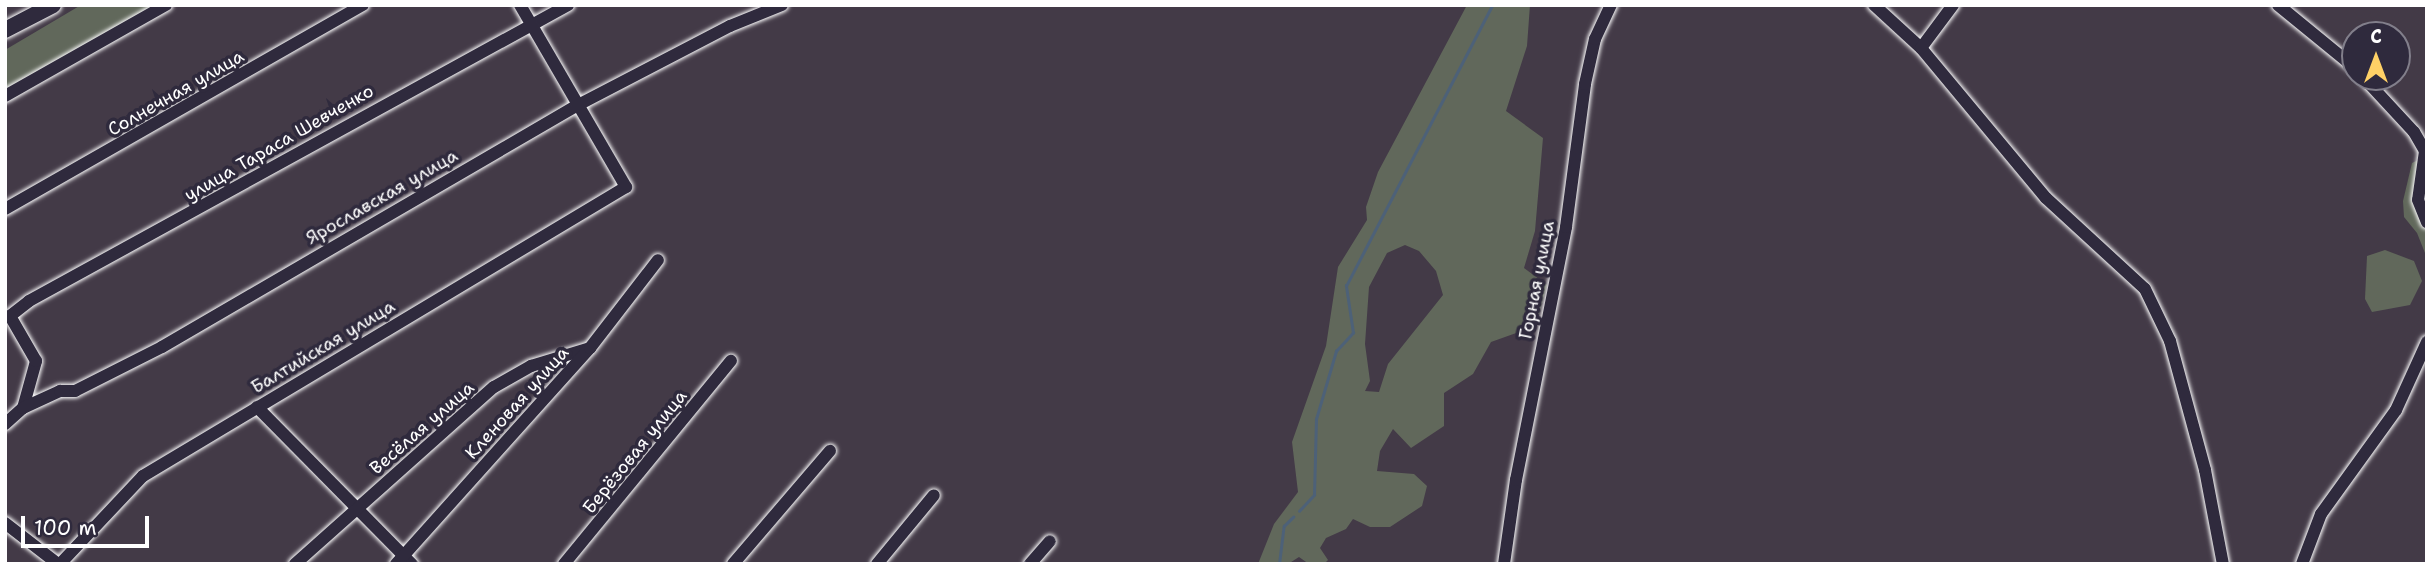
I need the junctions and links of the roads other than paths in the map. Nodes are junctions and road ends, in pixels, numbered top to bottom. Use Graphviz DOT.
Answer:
graph roads {
  1 [pos="54,5"];
  2 [pos="166,5"];
  3 [pos="363,5"];
  4 [pos="520,5"];
  5 [pos="568,5"];
  6 [pos="782,5"];
  7 [pos="1611,5"];
  8 [pos="1874,5"];
  9 [pos="1952,5"];
  10 [pos="2278,5"];
  11 [pos="533,25"];
  12 [pos="5,30"];
  13 [pos="1921,48"];
  14 [pos="2341,57"];
  15 [pos="2376,91"];
  16 [pos="5,96"];
  17 [pos="579,104"];
  18 [pos="5,209"];
  19 [pos="2427,222"];
  20 [pos="658,260"];
  21 [pos="2427,342"];
  22 [pos="590,348"];
  23 [pos="732,360"];
  24 [pos="257,407"];
  25 [pos="23,408"];
  26 [pos="5,424"];
  27 [pos="830,451"];
  28 [pos="934,495"];
  29 [pos="355,510"];
  30 [pos="5,523"];
  31 [pos="1050,541"];
  32 [pos="404,561"];
  33 [pos="59,564"];
  34 [pos="295,564"];
  35 [pos="564,564"];
  36 [pos="733,564"];
  37 [pos="877,564"];
  38 [pos="1030,564"];
  39 [pos="1504,564"];
  40 [pos="2223,564"];
  41 [pos="2302,564"];
  1 -- 12 [label="main road"];
  2 -- 16 [label="street"];
  3 -- 18 [label="street, Солнечная улица"];
  4 -- 11 [label="street"];
  5 -- 11 [label="street, улица Тараса Шевченко"];
  6 -- 17 [label="street, Ярославская улица"];
  7 -- 39 [label="street, Горная улица"];
  8 -- 13 [label="street"];
  9 -- 13 [label="street"];
  10 -- 14 [label="street"];
  11 -- 17 [label="street"];
  11 -- 25 [label="street, улица Тараса Шевченко"];
  13 -- 40 [label="street"];
  15 -- 19 [label="street"];
  17 -- 24 [label="street, Балтийская улица"];
  17 -- 25 [label="street, Ярославская улица"];
  20 -- 22 [label="street, Кленовая улица"];
  21 -- 41 [label="street"];
  22 -- 29 [label="street, Весёлая улица"];
  22 -- 32 [label="street, Кленовая улица"];
  23 -- 35 [label="street, Берёзовая улица"];
  24 -- 29 [label="street"];
  24 -- 33 [label="street, Балтийская улица"];
  25 -- 26 [label="street, Ярославская улица"];
  27 -- 36 [label="street"];
  28 -- 37 [label="street"];
  29 -- 32 [label="street"];
  29 -- 34 [label="street, Весёлая улица"];
  30 -- 33 [label="street"];
  31 -- 38 [label="street"];
}
